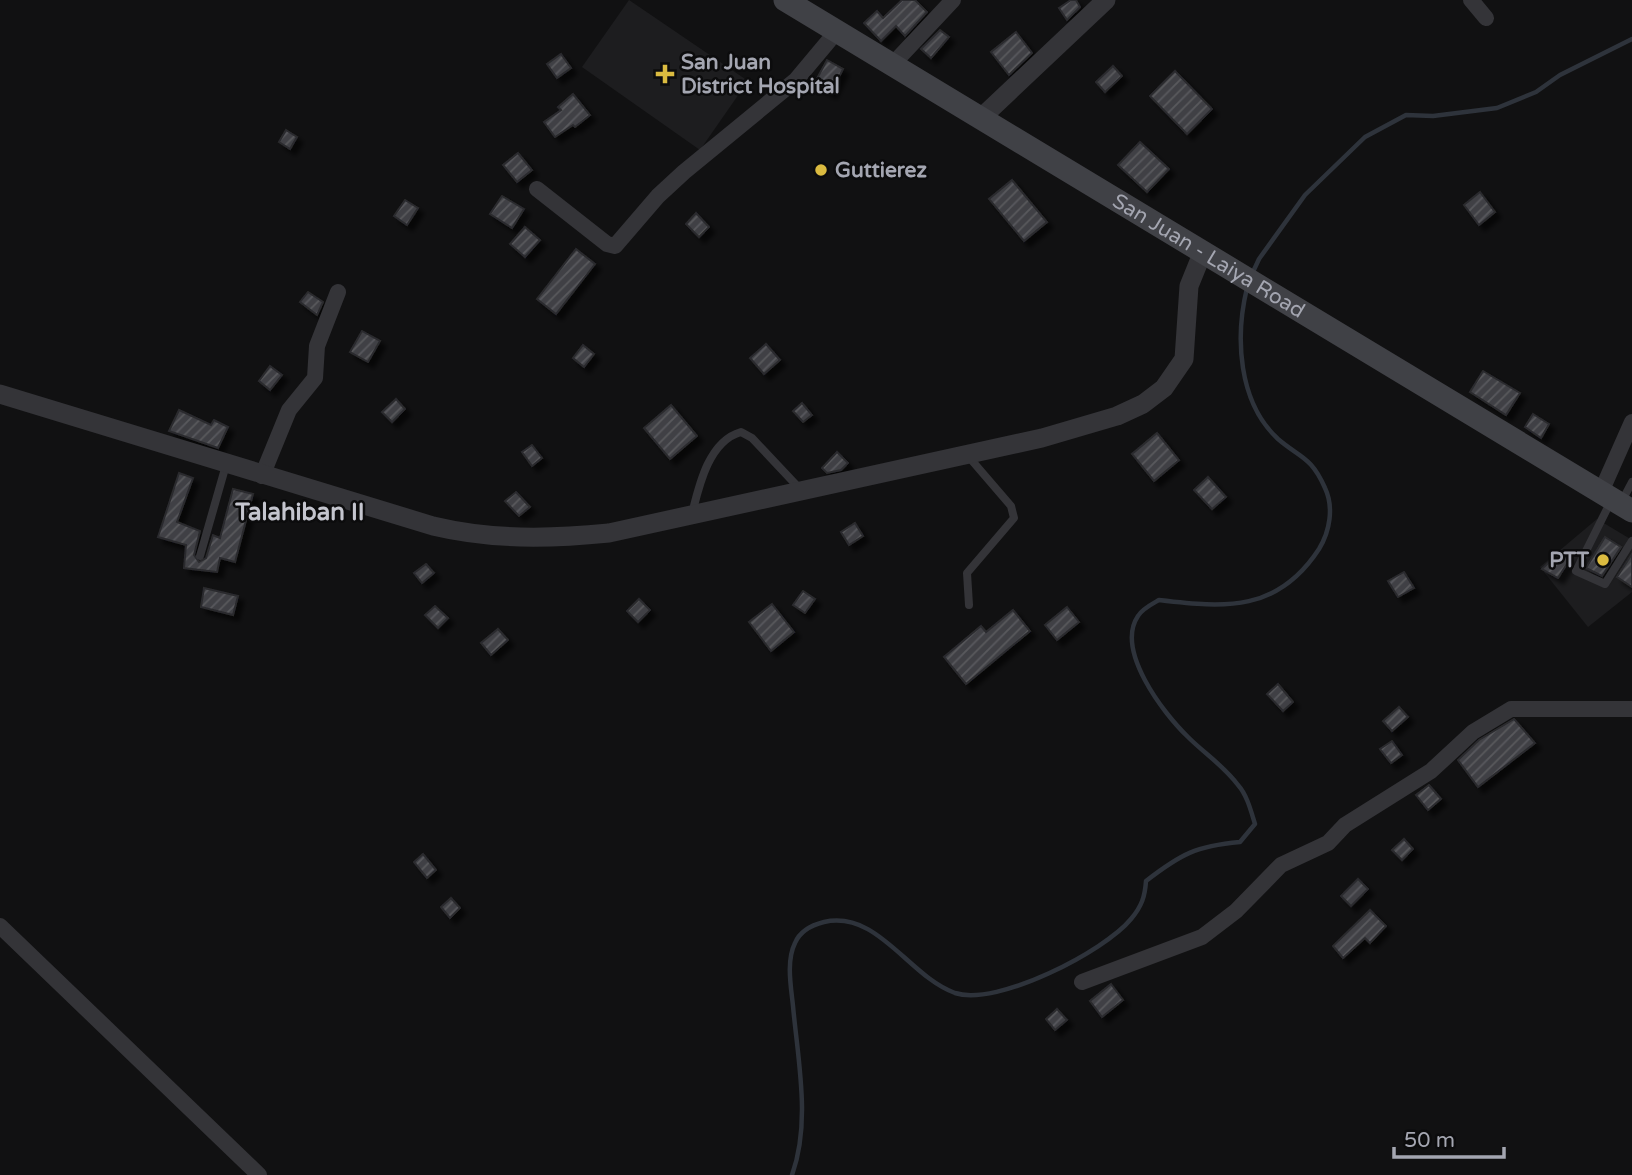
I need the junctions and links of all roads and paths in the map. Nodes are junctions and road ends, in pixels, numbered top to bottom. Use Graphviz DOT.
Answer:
graph roads {
  1 [pos="785,0"];
  2 [pos="953,0"];
  3 [pos="1106,0"];
  4 [pos="1471,0"];
  5 [pos="1486,18"];
  6 [pos="837,31"];
  7 [pos="892,65"];
  8 [pos="980,119"];
  9 [pos="537,189"];
  10 [pos="1202,254"];
  11 [pos="338,292"];
  12 [pos="0,394"];
  13 [pos="1632,422"];
  14 [pos="968,455"];
  15 [pos="226,465"];
  16 [pos="262,476"];
  17 [pos="1632,482"];
  18 [pos="802,491"];
  19 [pos="1616,501"];
  20 [pos="691,517"];
  21 [pos="1632,541"];
  22 [pos="200,556"];
  23 [pos="969,605"];
  24 [pos="1632,709"];
  25 [pos="0,926"];
  26 [pos="1082,982"];
  27 [pos="259,1175"];
  1 -- 6 [label="main road, San Juan - Laiya Road"];
  2 -- 7 [label="street"];
  3 -- 8 [label="street"];
  4 -- 5 [label="street"];
  6 -- 7 [label="main road, San Juan - Laiya Road"];
  6 -- 9 [label="street"];
  7 -- 8 [label="main road, San Juan - Laiya Road"];
  8 -- 10 [label="main road, San Juan - Laiya Road"];
  10 -- 14 [label="street"];
  10 -- 19 [label="main road, San Juan - Laiya Road"];
  11 -- 16 [label="street"];
  12 -- 15 [label="street"];
  13 -- 19 [label="street"];
  14 -- 18 [label="street"];
  14 -- 23 [label="lane"];
  15 -- 16 [label="street"];
  15 -- 22 [label="lane"];
  16 -- 20 [label="street"];
  17 -- 19 [label="lane"];
  18 -- 20 [label="street"];
  18 -- 20 [label="lane"];
  19 -- 21 [label="lane"];
  24 -- 26 [label="street"];
  25 -- 27 [label="street"];
}
